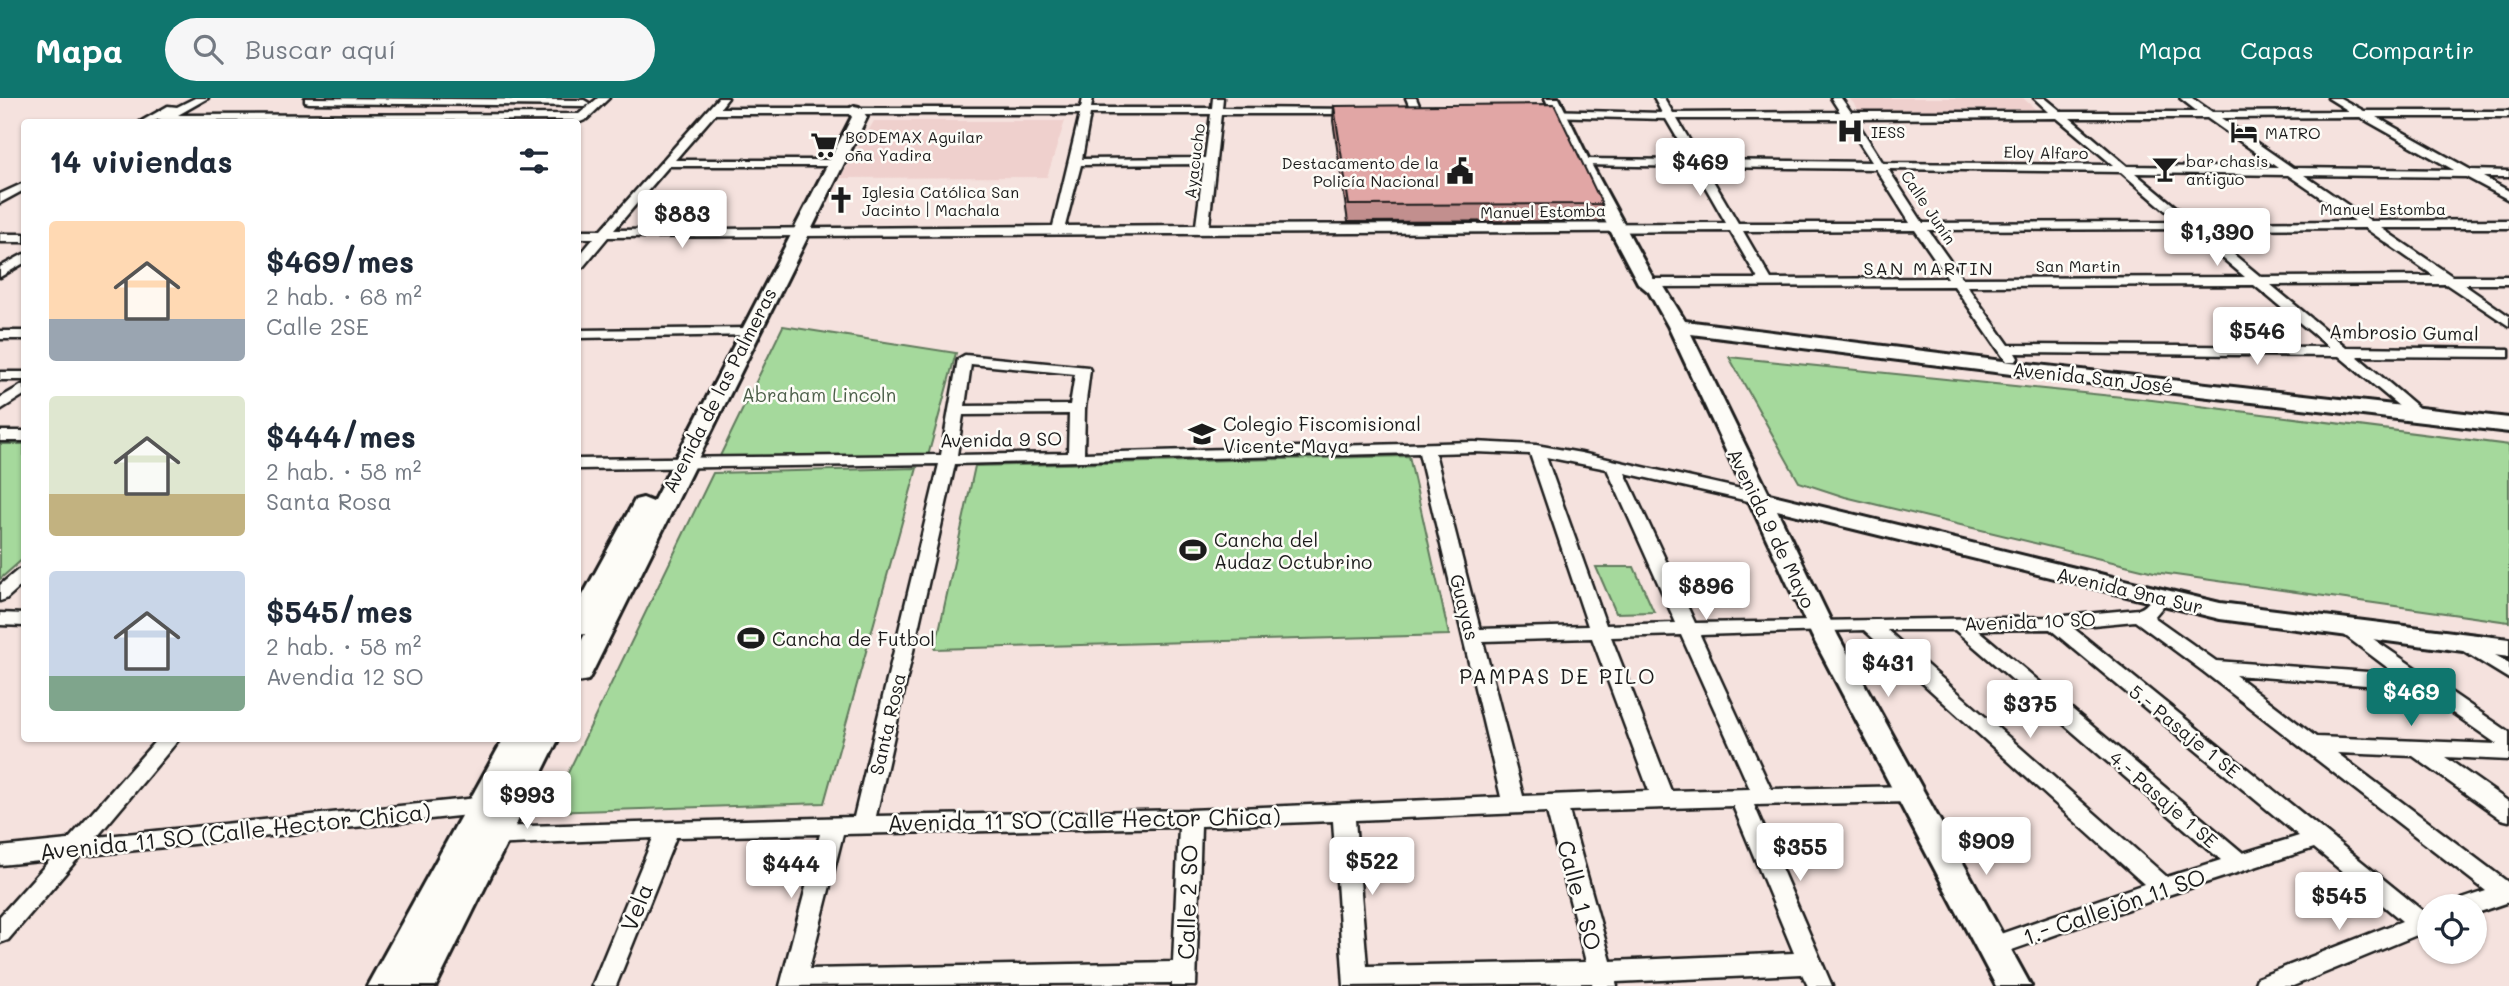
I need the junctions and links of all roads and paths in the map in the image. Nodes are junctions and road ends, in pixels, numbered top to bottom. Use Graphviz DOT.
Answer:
graph roads {
  1 [pos="191,98"];
  2 [pos="203,98"];
  3 [pos="604,98"];
  4 [pos="723,98"];
  5 [pos="940,98"];
  6 [pos="1088,98"];
  7 [pos="1218,98"];
  8 [pos="1411,98"];
  9 [pos="1658,98"];
  10 [pos="1836,98"];
  11 [pos="2039,98"];
  12 [pos="2185,98"];
  13 [pos="2333,98"];
  14 [pos="310,99"];
  15 [pos="1568,110"];
  16 [pos="855,111"];
  17 [pos="1376,111"];
  18 [pos="578,113"];
  19 [pos="709,113"];
  20 [pos="932,113"];
  21 [pos="2206,113"];
  22 [pos="1084,114"];
  23 [pos="1216,114"];
  24 [pos="1404,114"];
  25 [pos="2057,114"];
  26 [pos="2361,114"];
  27 [pos="2509,114"];
  28 [pos="1534,115"];
  29 [pos="1847,115"];
  30 [pos="1670,116"];
  31 [pos="1365,117"];
  32 [pos="279,118"];
  33 [pos="151,119"];
  34 [pos="164,119"];
  35 [pos="1210,161"];
  36 [pos="1076,162"];
  37 [pos="1590,162"];
  38 [pos="1698,162"];
  39 [pos="665,163"];
  40 [pos="830,163"];
  41 [pos="1880,164"];
  42 [pos="2123,169"];
  43 [pos="2290,171"];
  44 [pos="2467,173"];
  45 [pos="2509,174"];
  46 [pos="21,188"];
  47 [pos="21,193"];
  48 [pos="2509,196"];
  49 [pos="2,201"];
  50 [pos="21,201"];
  51 [pos="2509,224"];
  52 [pos="2194,226"];
  53 [pos="2372,226"];
  54 [pos="1626,227"];
  55 [pos="1735,227"];
  56 [pos="1920,228"];
  57 [pos="1202,229"];
  58 [pos="1058,231"];
  59 [pos="795,232"];
  60 [pos="581,234"];
  61 [pos="602,234"];
  62 [pos="21,237"];
  63 [pos="0,238"];
  64 [pos="21,260"];
  65 [pos="581,260"];
  66 [pos="0,273"];
  67 [pos="2509,280"];
  68 [pos="2260,281"];
  69 [pos="2451,281"];
  70 [pos="1767,283"];
  71 [pos="1960,283"];
  72 [pos="1654,285"];
  73 [pos="2509,322"];
  74 [pos="1678,326"];
  75 [pos="742,332"];
  76 [pos="581,334"];
  77 [pos="0,335"];
  78 [pos="21,335"];
  79 [pos="2005,349"];
  80 [pos="2342,350"];
  81 [pos="2509,353"];
  82 [pos="2019,369"];
  83 [pos="0,376"];
  84 [pos="21,376"];
  85 [pos="21,390"];
  86 [pos="0,405"];
  87 [pos="1077,409"];
  88 [pos="955,411"];
  89 [pos="2417,414"];
  90 [pos="2509,425"];
  91 [pos="0,436"];
  92 [pos="21,436"];
  93 [pos="1426,449"];
  94 [pos="1536,450"];
  95 [pos="1076,458"];
  96 [pos="948,461"];
  97 [pos="581,464"];
  98 [pos="673,464"];
  99 [pos="1613,464"];
  100 [pos="1757,499"];
  101 [pos="21,577"];
  102 [pos="0,595"];
  103 [pos="2161,598"];
  104 [pos="2139,615"];
  105 [pos="0,619"];
  106 [pos="21,620"];
  107 [pos="2054,623"];
  108 [pos="1869,624"];
  109 [pos="1960,624"];
  110 [pos="2340,625"];
  111 [pos="1820,627"];
  112 [pos="1688,629"];
  113 [pos="1599,631"];
  114 [pos="584,632"];
  115 [pos="1472,635"];
  116 [pos="2462,642"];
  117 [pos="2509,648"];
  118 [pos="581,652"];
  119 [pos="2211,667"];
  120 [pos="2509,673"];
  121 [pos="2421,682"];
  122 [pos="166,742"];
  123 [pos="518,742"];
  124 [pos="542,742"];
  125 [pos="2509,742"];
  126 [pos="2311,744"];
  127 [pos="2420,750"];
  128 [pos="2509,752"];
  129 [pos="1912,794"];
  130 [pos="1764,796"];
  131 [pos="1740,797"];
  132 [pos="1663,799"];
  133 [pos="1556,803"];
  134 [pos="498,804"];
  135 [pos="1514,805"];
  136 [pos="1343,812"];
  137 [pos="2509,813"];
  138 [pos="1190,818"];
  139 [pos="863,824"];
  140 [pos="834,825"];
  141 [pos="668,829"];
  142 [pos="480,836"];
  143 [pos="2316,839"];
  144 [pos="74,847"];
  145 [pos="0,856"];
  146 [pos="2241,864"];
  147 [pos="2163,887"];
  148 [pos="2507,894"];
  149 [pos="2487,900"];
  150 [pos="2417,916"];
  151 [pos="2417,925"];
  152 [pos="0,933"];
  153 [pos="1992,947"];
  154 [pos="1810,963"];
  155 [pos="1184,979"];
  156 [pos="1603,979"];
  157 [pos="1356,981"];
  158 [pos="793,983"];
  159 [pos="384,986"];
  160 [pos="418,986"];
  161 [pos="604,986"];
  162 [pos="1820,986"];
  163 [pos="2014,986"];
  164 [pos="2266,986"];
  1 -- 33 [label="street"];
  2 -- 34 [label="street"];
  3 -- 18 [label="street"];
  4 -- 19 [label="street"];
  5 -- 20 [label="street"];
  6 -- 22 [label="street"];
  7 -- 23 [label="street, Ayacucho"];
  8 -- 24 [label="street"];
  9 -- 30 [label="street"];
  10 -- 29 [label="street, Calle Junín"];
  11 -- 25 [label="street"];
  12 -- 21 [label="street"];
  13 -- 26 [label="street"];
  14 -- 18 [label="street"];
  14 -- 32 [label="street"];
  15 -- 28 [label="street"];
  15 -- 30 [label="street"];
  15 -- 37 [label="street, Avenida 9 de Mayo"];
  16 -- 19 [label="street"];
  16 -- 20 [label="street"];
  16 -- 40 [label="street, Avenida de las Palmeras"];
  17 -- 23 [label="street"];
  18 -- 32 [label="street"];
  19 -- 39 [label="street"];
  20 -- 22 [label="street"];
  21 -- 25 [label="street"];
  21 -- 26 [label="street"];
  21 -- 43 [label="street"];
  22 -- 23 [label="street"];
  22 -- 36 [label="street"];
  23 -- 31 [label="street"];
  23 -- 35 [label="street, Ayacucho"];
  25 -- 29 [label="street"];
  25 -- 42 [label="street"];
  26 -- 27 [label="street"];
  26 -- 44 [label="street"];
  29 -- 30 [label="street"];
  29 -- 41 [label="street, Calle Junín"];
  30 -- 38 [label="street"];
  32 -- 34 [label="street"];
  35 -- 36 [label="street"];
  35 -- 57 [label="street, Ayacucho"];
  36 -- 58 [label="street"];
  37 -- 38 [label="street, Eloy Alfaro"];
  37 -- 54 [label="street, Avenida 9 de Mayo"];
  38 -- 41 [label="street, Eloy Alfaro"];
  38 -- 55 [label="street"];
  39 -- 40 [label="street"];
  39 -- 61 [label="street"];
  40 -- 59 [label="street, Avenida de las Palmeras"];
  41 -- 42 [label="street, Eloy Alfaro"];
  41 -- 56 [label="street, Calle Junín"];
  42 -- 43 [label="street, Eloy Alfaro"];
  42 -- 52 [label="street"];
  43 -- 44 [label="street, Eloy Alfaro"];
  43 -- 53 [label="street"];
  44 -- 45 [label="street, Eloy Alfaro"];
  44 -- 48 [label="street"];
  46 -- 49 [label="street"];
  47 -- 49 [label="street"];
  49 -- 50 [label="street"];
  51 -- 53 [label="street, Manuel Estomba"];
  52 -- 53 [label="street, Manuel Estomba"];
  52 -- 56 [label="street, Manuel Estomba"];
  52 -- 68 [label="street"];
  53 -- 69 [label="street"];
  54 -- 55 [label="street, Manuel Estomba"];
  54 -- 57 [label="street, Manuel Estomba"];
  54 -- 72 [label="street, Avenida 9 de Mayo"];
  55 -- 56 [label="street, Manuel Estomba"];
  55 -- 70 [label="street"];
  56 -- 71 [label="street, Calle Junín"];
  57 -- 58 [label="street, Manuel Estomba"];
  58 -- 59 [label="street, Manuel Estomba"];
  59 -- 61 [label="street, Manuel Estomba"];
  59 -- 75 [label="street, Avenida de las Palmeras"];
  60 -- 61 [label="street, Manuel Estomba"];
  61 -- 65 [label="street"];
  62 -- 63 [label="street"];
  64 -- 66 [label="street"];
  67 -- 69 [label="street, San Martin"];
  68 -- 69 [label="street, San Martin"];
  68 -- 71 [label="street, San Martin"];
  68 -- 80 [label="street"];
  69 -- 73 [label="street"];
  70 -- 71 [label="street, San Martin"];
  70 -- 72 [label="street, San Martin"];
  71 -- 79 [label="street, Calle Junín"];
  72 -- 74 [label="street, Avenida 9 de Mayo"];
  74 -- 82 [label="street, Avenida San José"];
  74 -- 100 [label="street, Avenida 9 de Mayo"];
  75 -- 76 [label="street"];
  75 -- 98 [label="street, Avenida de las Palmeras"];
  77 -- 78 [label="street"];
  79 -- 80 [label="street, Ambrosio Gumal"];
  79 -- 82 [label="street, Calle Junín"];
  80 -- 81 [label="street, Ambrosio Gumal"];
  80 -- 89 [label="street"];
  82 -- 89 [label="street, Avenida San José"];
  83 -- 84 [label="street"];
  85 -- 86 [label="street"];
  87 -- 88 [label="street"];
  87 -- 88 [label="street, Santa Rosa"];
  87 -- 95 [label="street"];
  88 -- 96 [label="street, Santa Rosa"];
  89 -- 90 [label="street, Avenida San José"];
  91 -- 92 [label="street"];
  93 -- 94 [label="street, Avenida 9 SO"];
  93 -- 95 [label="street, Avenida 9 SO"];
  93 -- 115 [label="street, Guayas"];
  94 -- 99 [label="street, Avenida 9 SO"];
  94 -- 113 [label="street"];
  95 -- 96 [label="street, Avenida 9 SO"];
  96 -- 98 [label="street, Avenida 9 SO"];
  96 -- 139 [label="street, Santa Rosa"];
  97 -- 98 [label="street, Avenida 9 SO"];
  98 -- 114 [label="street, Avenida de las Palmeras"];
  99 -- 100 [label="street, Avenida 9 SO"];
  99 -- 112 [label="street"];
  100 -- 103 [label="street, Avenida 9na Sur"];
  100 -- 111 [label="street, Avenida 9 de Mayo"];
  101 -- 102 [label="street"];
  103 -- 104 [label="street"];
  103 -- 110 [label="street, Avenida 9na Sur"];
  104 -- 107 [label="street, Avenida 10 SO"];
  104 -- 119 [label="street"];
  105 -- 106 [label="street"];
  107 -- 109 [label="street, Avenida 10 SO"];
  107 -- 143 [label="street, 5.- Pasaje 1 SE"];
  108 -- 109 [label="street, Avenida 10 SO"];
  108 -- 111 [label="street, Avenida 10 SO"];
  108 -- 147 [label="street"];
  109 -- 146 [label="street, 4.- Pasaje 1 SE"];
  110 -- 116 [label="street, Avenida 9na Sur"];
  110 -- 121 [label="street"];
  111 -- 112 [label="street, Avenida 10 SO"];
  111 -- 129 [label="street, Avenida 9 de Mayo"];
  112 -- 113 [label="street, Avenida 10 SO"];
  112 -- 130 [label="street"];
  113 -- 115 [label="street, Avenida 10 SO"];
  113 -- 132 [label="street"];
  114 -- 118 [label="street, Avenida de las Palmeras"];
  115 -- 135 [label="street, Guayas"];
  116 -- 117 [label="street, Avenida 9na Sur"];
  116 -- 120 [label="street"];
  119 -- 121 [label="street"];
  119 -- 126 [label="street"];
  121 -- 125 [label="street"];
  122 -- 144 [label="street"];
  123 -- 134 [label="street"];
  124 -- 134 [label="street"];
  126 -- 127 [label="street"];
  126 -- 148 [label="street"];
  127 -- 128 [label="street"];
  127 -- 137 [label="street"];
  129 -- 130 [label="street, Avenida 11 SO (Calle Hector Chica)"];
  129 -- 153 [label="street, Avenida 9 de Mayo"];
  130 -- 131 [label="street, Avenida 11 SO (Calle Hector Chica)"];
  131 -- 132 [label="street, Avenida 11 SO (Calle Hector Chica)"];
  131 -- 154 [label="street"];
  132 -- 133 [label="street, Avenida 11 SO (Calle Hector Chica)"];
  133 -- 135 [label="street, Avenida 11 SO (Calle Hector Chica)"];
  133 -- 156 [label="street, Calle 1 SO"];
  134 -- 142 [label="street"];
  134 -- 144 [label="street, Avenida 11 SO (Calle Hector Chica)"];
  135 -- 136 [label="street, Avenida 11 SO (Calle Hector Chica)"];
  136 -- 138 [label="street, Avenida 11 SO (Calle Hector Chica)"];
  136 -- 157 [label="street"];
  138 -- 139 [label="street, Avenida 11 SO (Calle Hector Chica)"];
  138 -- 155 [label="street, Calle 2 SO"];
  139 -- 140 [label="street, Avenida 11 SO (Calle Hector Chica)"];
  140 -- 141 [label="street, Avenida 11 SO (Calle Hector Chica)"];
  140 -- 158 [label="street"];
  141 -- 142 [label="street, Avenida 11 SO (Calle Hector Chica)"];
  141 -- 161 [label="street, Vela"];
  142 -- 159 [label="street"];
  142 -- 160 [label="street"];
  143 -- 146 [label="street, 1.- Callejón 11 SO"];
  143 -- 150 [label="street, 5.- Pasaje 1 SE"];
  144 -- 145 [label="street, Avenida 11 SO (Calle Hector Chica)"];
  144 -- 152 [label="street"];
  146 -- 147 [label="street, 1.- Callejón 11 SO"];
  147 -- 153 [label="street, 1.- Callejón 11 SO"];
  148 -- 149 [label="street"];
  151 -- 164 [label="street"];
  153 -- 163 [label="street, Avenida 9 de Mayo"];
  154 -- 156 [label="street"];
  154 -- 162 [label="street"];
  155 -- 158 [label="street"];
  156 -- 157 [label="street"];
}
